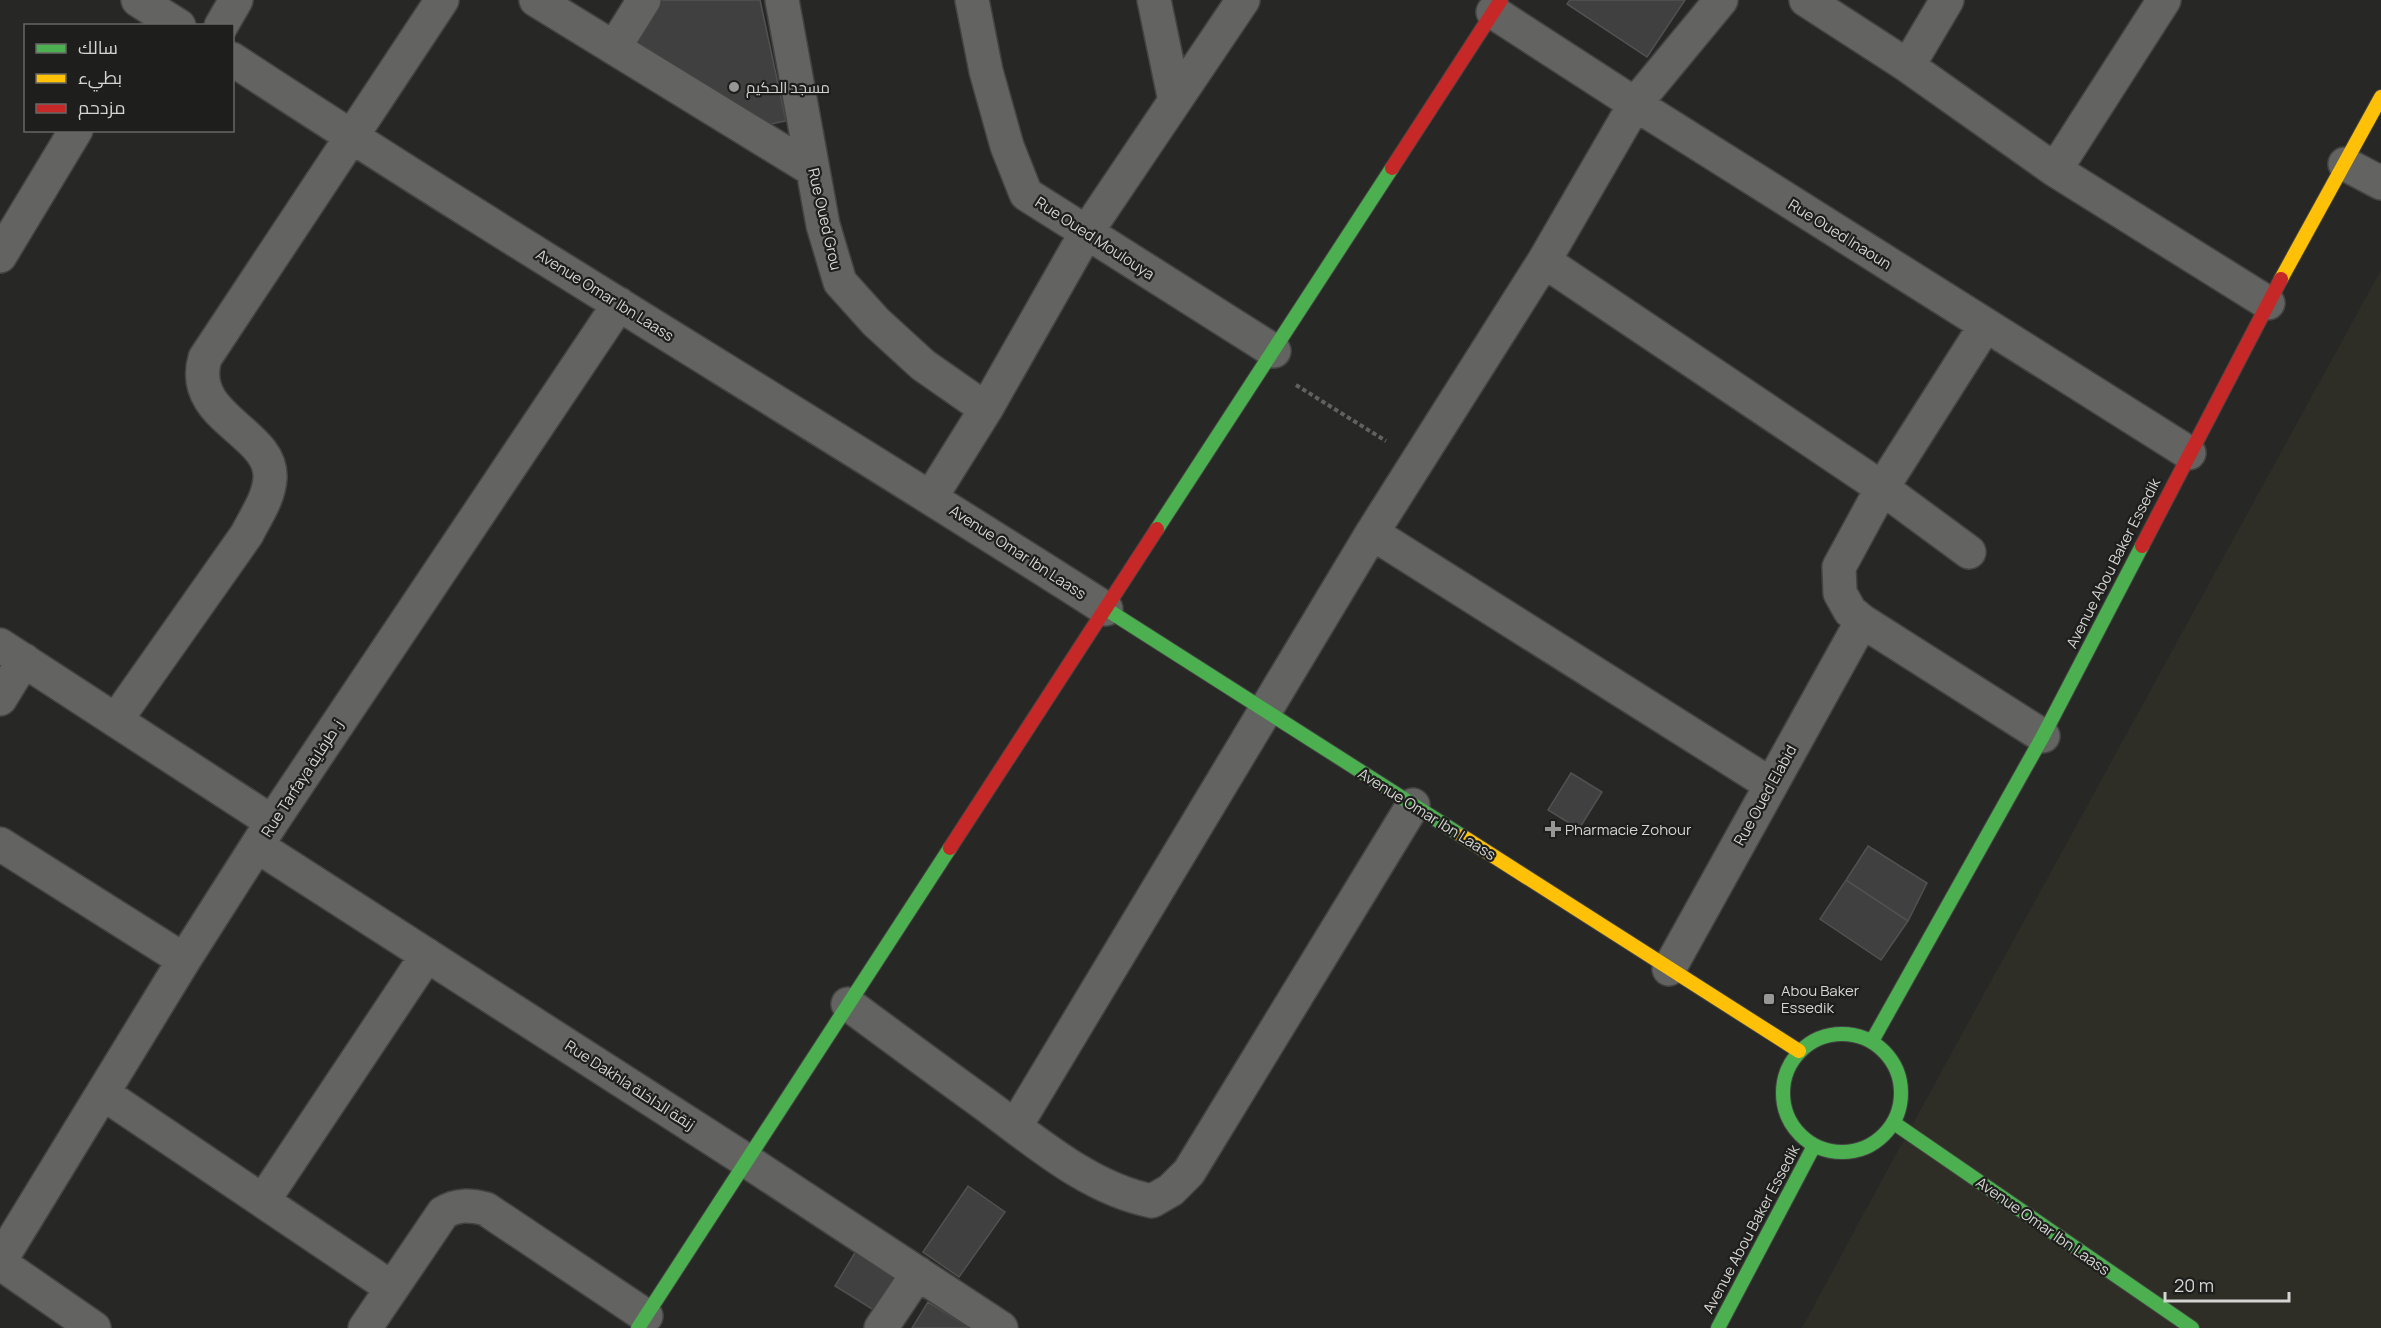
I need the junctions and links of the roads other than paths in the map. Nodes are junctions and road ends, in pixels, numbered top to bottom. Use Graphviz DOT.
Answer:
graph roads {
  1 [pos="237,0"];
  2 [pos="442,0"];
  3 [pos="536,0"];
  4 [pos="644,0"];
  5 [pos="782,0"];
  6 [pos="972,0"];
  7 [pos="1154,0"];
  8 [pos="1243,0"];
  9 [pos="1720,0"];
  10 [pos="1806,0"];
  11 [pos="1947,0"];
  12 [pos="2164,0"];
  13 [pos="1497,6"];
  14 [pos="143,11"];
  15 [pos="174,24"];
  16 [pos="222,24"];
  17 [pos="614,48"];
  18 [pos="234,60"];
  19 [pos="1908,66"];
  20 [pos="2381,97"];
  21 [pos="1175,101"];
  22 [pos="1635,104"];
  23 [pos="75,132"];
  24 [pos="351,137"];
  25 [pos="2345,164"];
  26 [pos="813,170"];
  27 [pos="2055,170"];
  28 [pos="2381,183"];
  29 [pos="1086,232"];
  30 [pos="0,256"];
  31 [pos="1544,261"];
  32 [pos="2268,303"];
  33 [pos="619,304"];
  34 [pos="1985,326"];
  35 [pos="1270,358"];
  36 [pos="986,409"];
  37 [pos="2189,453"];
  38 [pos="1882,488"];
  39 [pos="931,497"];
  40 [pos="1372,533"];
  41 [pos="1969,552"];
  42 [pos="1106,609"];
  43 [pos="1862,621"];
  44 [pos="12,652"];
  45 [pos="0,699"];
  46 [pos="1263,711"];
  47 [pos="116,720"];
  48 [pos="2043,736"];
  49 [pos="1770,784"];
  50 [pos="1413,805"];
  51 [pos="265,834"];
  52 [pos="0,844"];
  53 [pos="426,955"];
  54 [pos="184,960"];
  55 [pos="1669,969"];
  56 [pos="848,1004"];
  57 [pos="1872,1041"];
  58 [pos="1799,1052"];
  59 [pos="104,1094"];
  60 [pos="1894,1123"];
  61 [pos="1015,1127"];
  62 [pos="1814,1146"];
  63 [pos="747,1161"];
  64 [pos="263,1202"];
  65 [pos="0,1262"];
  66 [pos="918,1273"];
  67 [pos="392,1288"];
  68 [pos="642,1322"];
  69 [pos="94,1328"];
  70 [pos="364,1328"];
  71 [pos="881,1328"];
  72 [pos="1001,1328"];
  73 [pos="1718,1328"];
  74 [pos="2192,1328"];
  1 -- 16 [label="street"];
  2 -- 24 [label="street"];
  3 -- 17 [label="street"];
  4 -- 17 [label="street"];
  5 -- 26 [label="street, Rue Oued Grou"];
  6 -- 29 [label="street, Rue Oued Moulouya"];
  7 -- 21 [label="street"];
  8 -- 21 [label="street"];
  9 -- 22 [label="street"];
  10 -- 19 [label="street"];
  11 -- 19 [label="street"];
  12 -- 27 [label="street"];
  13 -- 22 [label="street, Rue Oued Inaoun"];
  13 -- 35 [label="street"];
  14 -- 15 [label="street"];
  17 -- 26 [label="street"];
  18 -- 24 [label="street, Avenue Omar Ibn Laass"];
  19 -- 27 [label="street"];
  20 -- 25 [label="street, Avenue Abou Baker Essedik"];
  21 -- 29 [label="street"];
  22 -- 31 [label="street"];
  22 -- 34 [label="street, Rue Oued Inaoun"];
  23 -- 30 [label="street"];
  24 -- 33 [label="street, Avenue Omar Ibn Laass"];
  24 -- 47 [label="street"];
  25 -- 28 [label="street"];
  25 -- 32 [label="street, Avenue Abou Baker Essedik"];
  26 -- 36 [label="street, Rue Oued Grou"];
  27 -- 32 [label="street"];
  29 -- 35 [label="street, Rue Oued Moulouya"];
  29 -- 36 [label="street"];
  31 -- 38 [label="street"];
  31 -- 40 [label="street"];
  32 -- 37 [label="street, Avenue Abou Baker Essedik"];
  33 -- 39 [label="street, Avenue Omar Ibn Laass"];
  33 -- 51 [label="street, Rue Tarfaya ز. طرفاية"];
  34 -- 37 [label="street, Rue Oued Inaoun"];
  34 -- 38 [label="street"];
  35 -- 42 [label="street"];
  36 -- 39 [label="street"];
  37 -- 48 [label="street, Avenue Abou Baker Essedik"];
  38 -- 41 [label="street"];
  38 -- 43 [label="street"];
  39 -- 42 [label="street, Avenue Omar Ibn Laass"];
  40 -- 46 [label="street"];
  40 -- 49 [label="street"];
  42 -- 46 [label="street, Avenue Omar Ibn Laass"];
  42 -- 56 [label="street"];
  43 -- 48 [label="street"];
  43 -- 49 [label="street, Rue Oued Elabid"];
  44 -- 45 [label="street"];
  44 -- 47 [label="street, Rue Dakhla زنقة الداخلة"];
  46 -- 50 [label="street, Avenue Omar Ibn Laass"];
  46 -- 61 [label="street"];
  47 -- 51 [label="street, Rue Dakhla زنقة الداخلة"];
  48 -- 57 [label="street, Avenue Abou Baker Essedik"];
  49 -- 55 [label="street, Rue Oued Elabid"];
  50 -- 55 [label="street, Avenue Omar Ibn Laass"];
  50 -- 61 [label="street"];
  51 -- 53 [label="street, Rue Dakhla زنقة الداخلة"];
  51 -- 54 [label="street, Rue Tarfaya ز. طرفاية"];
  52 -- 54 [label="street"];
  53 -- 63 [label="street, Rue Dakhla زنقة الداخلة"];
  53 -- 64 [label="street"];
  54 -- 59 [label="street, Rue Tarfaya ز. طرفاية"];
  55 -- 58 [label="street, Avenue Omar Ibn Laass"];
  56 -- 61 [label="street"];
  56 -- 63 [label="street"];
  57 -- 58 [label="street"];
  57 -- 60 [label="street"];
  58 -- 62 [label="street"];
  59 -- 64 [label="street"];
  59 -- 65 [label="street, Rue Tarfaya ز. طرفاية"];
  60 -- 62 [label="street"];
  60 -- 74 [label="street, Avenue Omar Ibn Laass"];
  62 -- 73 [label="street, Avenue Abou Baker Essedik"];
  63 -- 66 [label="street, Rue Dakhla زنقة الداخلة"];
  63 -- 68 [label="street"];
  64 -- 67 [label="street"];
  65 -- 69 [label="street"];
  66 -- 71 [label="street"];
  66 -- 72 [label="street, Rue Dakhla زنقة الداخلة"];
  67 -- 68 [label="street"];
  67 -- 70 [label="street"];
}
